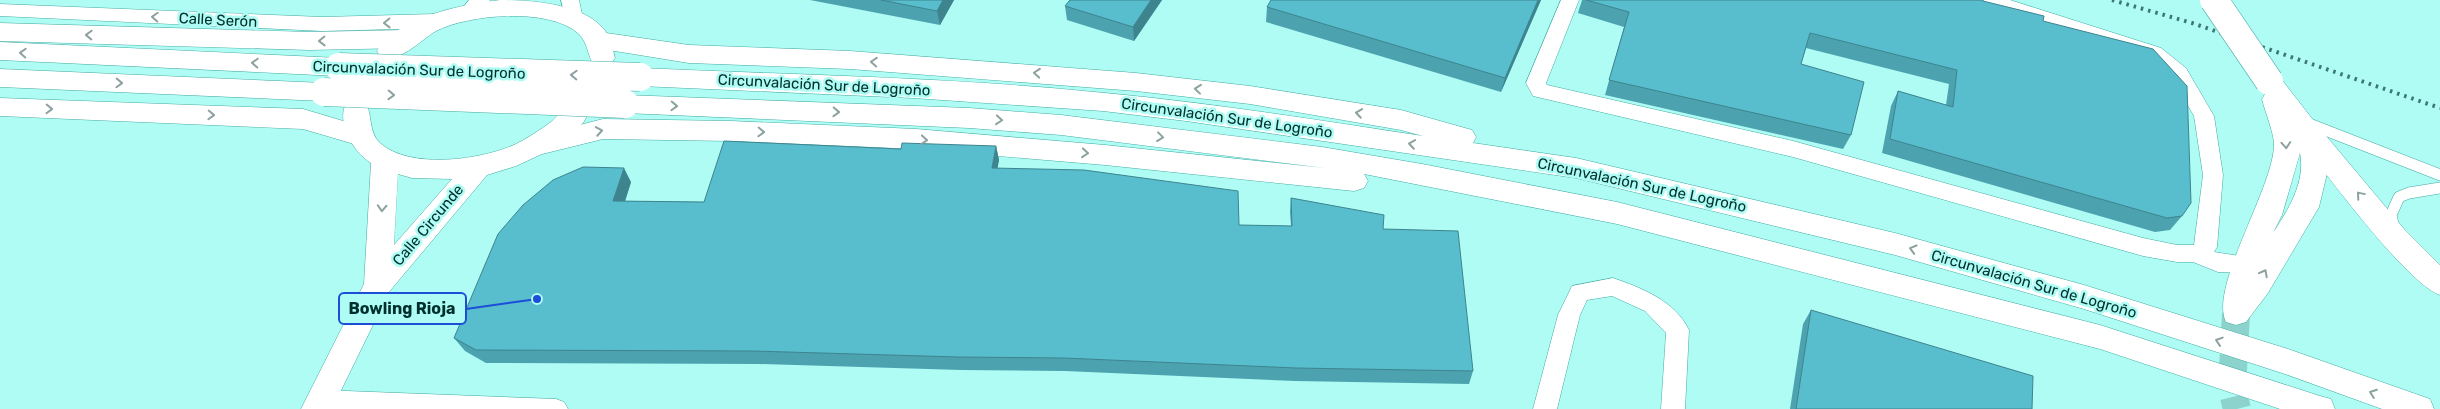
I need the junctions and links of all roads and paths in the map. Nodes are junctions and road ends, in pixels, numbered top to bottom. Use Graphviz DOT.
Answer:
graph roads {
  1 [pos="1570,0"];
  2 [pos="1989,0"];
  3 [pos="2214,0"];
  4 [pos="476,4"];
  5 [pos="572,7"];
  6 [pos="0,10"];
  7 [pos="436,21"];
  8 [pos="0,32"];
  9 [pos="0,52"];
  10 [pos="0,78"];
  11 [pos="0,106"];
  12 [pos="356,108"];
  13 [pos="574,116"];
  14 [pos="2294,120"];
  15 [pos="361,136"];
  16 [pos="534,146"];
  17 [pos="385,159"];
  18 [pos="478,167"];
  19 [pos="1576,168"];
  20 [pos="2440,175"];
  21 [pos="2440,188"];
  22 [pos="2395,238"];
  23 [pos="1721,241"];
  24 [pos="2197,255"];
  25 [pos="2246,264"];
  26 [pos="2440,283"];
  27 [pos="378,284"];
  28 [pos="318,404"];
  29 [pos="556,409"];
  30 [pos="1545,409"];
  31 [pos="1673,409"];
  32 [pos="2320,409"];
  33 [pos="2419,409"];
  1 -- 24 [label="street"];
  2 -- 24 [label="street"];
  3 -- 14 [label="main road, bridge"];
  4 -- 5 [label="main road"];
  4 -- 7 [label="main road"];
  19 -- 5 [label="main road, one-way"];
  7 -- 6 [label="street, Calle Serón, one-way"];
  7 -- 8 [label="main road, one-way"];
  19 -- 9 [label="main road, Circunvalación Sur de Logroño, one-way, bridge"];
  10 -- 23 [label="main road, Circunvalación Sur de Logroño, one-way, bridge"];
  11 -- 15 [label="main road, one-way"];
  12 -- 15 [label="main road"];
  13 -- 16 [label="main road"];
  14 -- 20 [label="lane"];
  22 -- 14 [label="main road, one-way"];
  14 -- 25 [label="main road, one-way"];
  25 -- 14 [label="main road, one-way"];
  15 -- 17 [label="main road"];
  16 -- 18 [label="main road"];
  16 -- 23 [label="main road, one-way"];
  17 -- 18 [label="main road"];
  17 -- 27 [label="main road, Calle Circunde, one-way"];
  18 -- 27 [label="main road, Calle Circunde"];
  33 -- 19 [label="main road, Circunvalación Sur de Logroño, one-way"];
  21 -- 22 [label="lane"];
  22 -- 26 [label="main road"];
  23 -- 32 [label="main road, Circunvalación Sur de Logroño"];
  24 -- 25 [label="street"];
  27 -- 28 [label="main road, Calle Circunde"];
  28 -- 29 [label="street"];
  30 -- 31 [label="street"];
}
